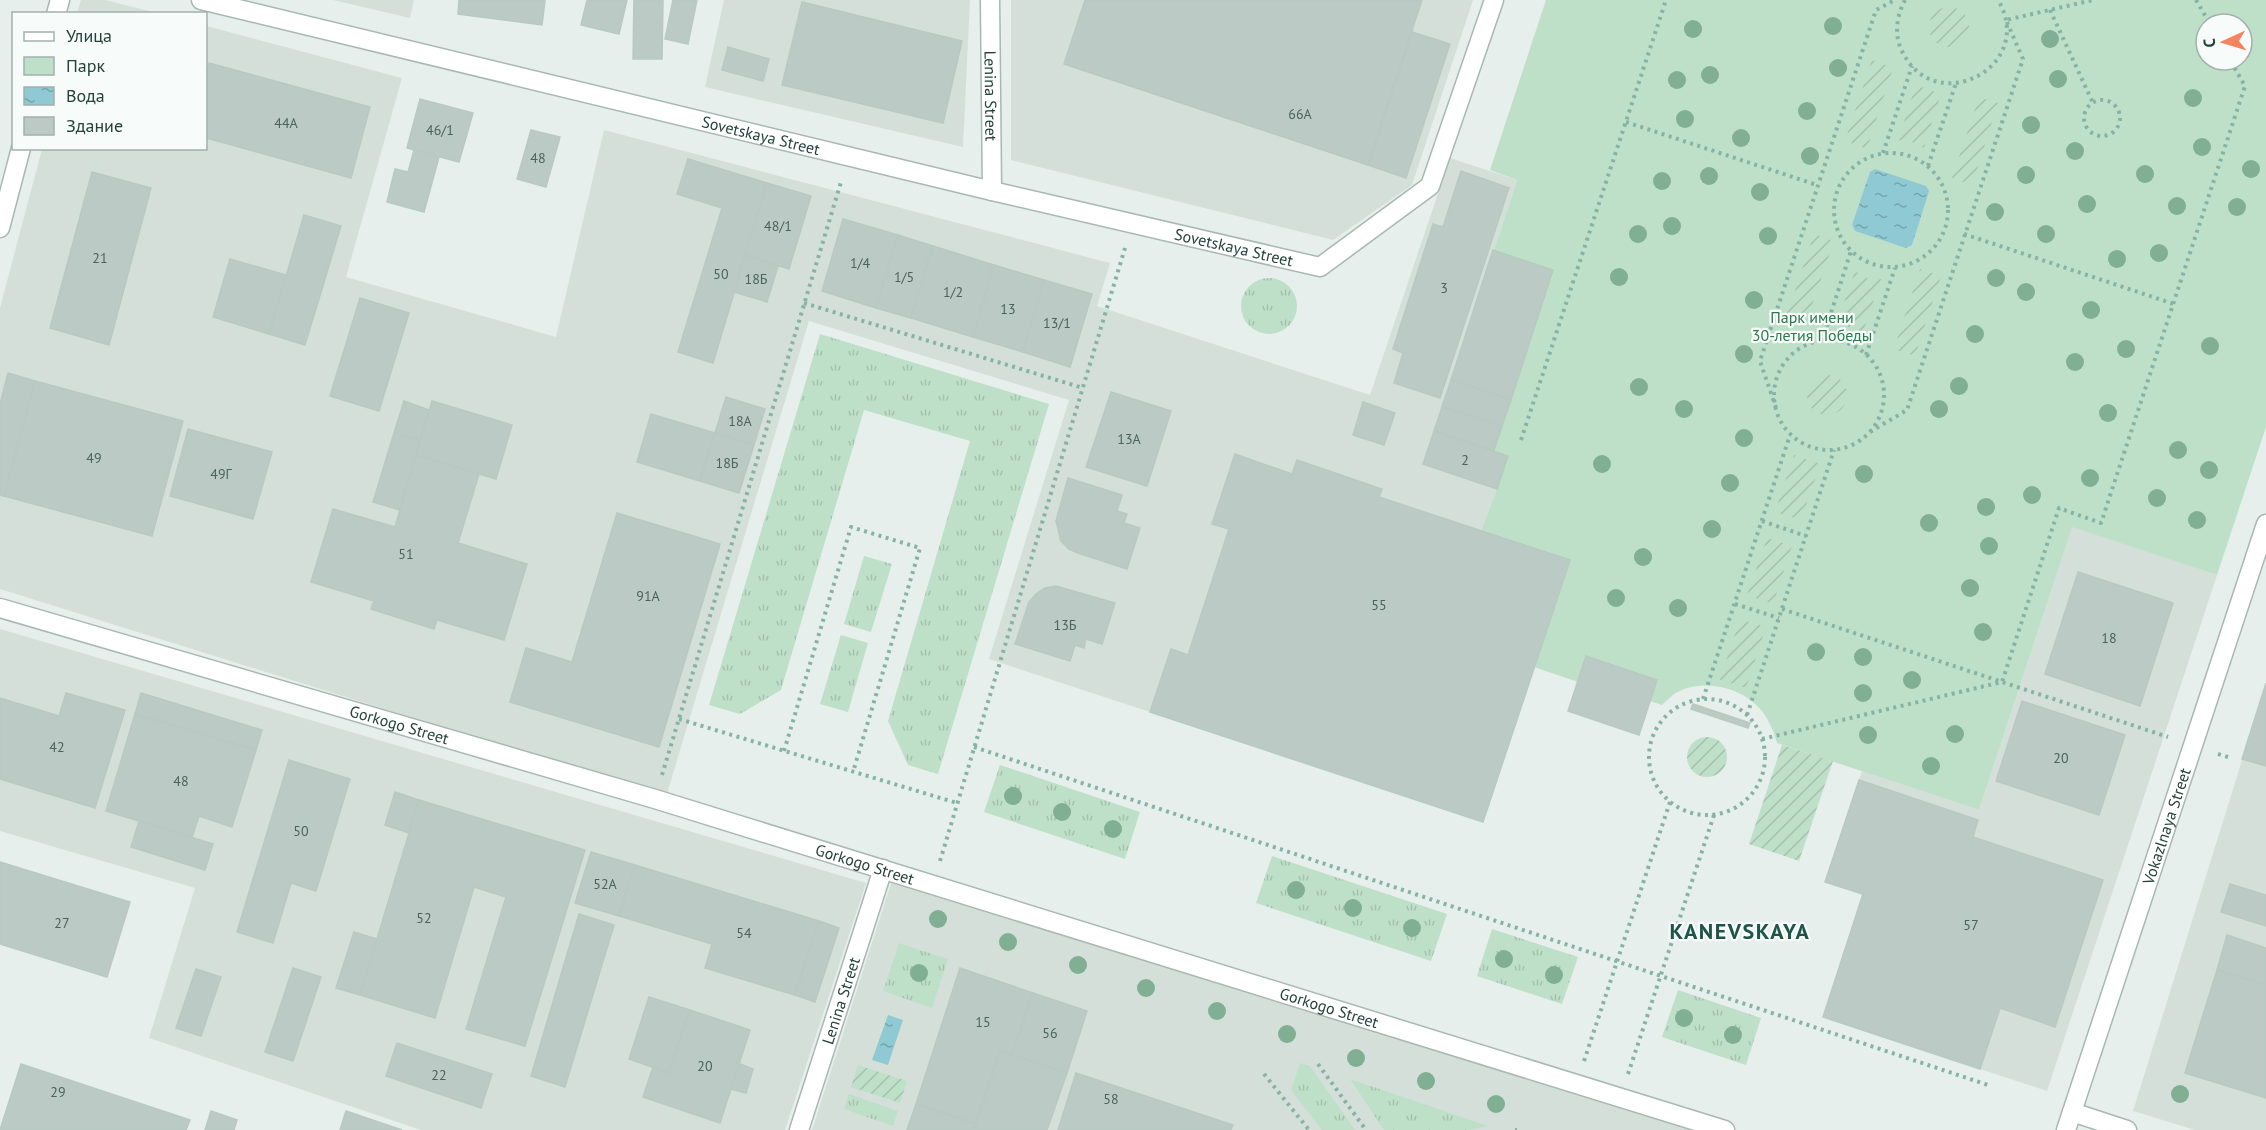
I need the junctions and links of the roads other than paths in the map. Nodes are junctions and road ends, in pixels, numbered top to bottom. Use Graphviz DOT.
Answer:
graph roads {
  1 [pos="201,0"];
  2 [pos="990,0"];
  3 [pos="1494,0"];
  4 [pos="20,150"];
  5 [pos="992,191"];
  6 [pos="0,228"];
  7 [pos="2266,524"];
  8 [pos="0,608"];
  9 [pos="883,869"];
  10 [pos="2072,1112"];
  11 [pos="800,1130"];
  12 [pos="1725,1130"];
  13 [pos="2066,1130"];
  14 [pos="2127,1130"];
  1 -- 5 [label="street, Sovetskaya Street"];
  2 -- 5 [label="street, Lenina Street"];
  3 -- 5 [label="street, Sovetskaya Street"];
  4 -- 6 [label="street"];
  7 -- 10 [label="street, Vokazlnaya Street"];
  8 -- 9 [label="street, Gorkogo Street"];
  9 -- 11 [label="street, Lenina Street"];
  9 -- 12 [label="street, Gorkogo Street"];
  10 -- 13 [label="street, Vokazlnaya Street"];
  10 -- 14 [label="street"];
}
